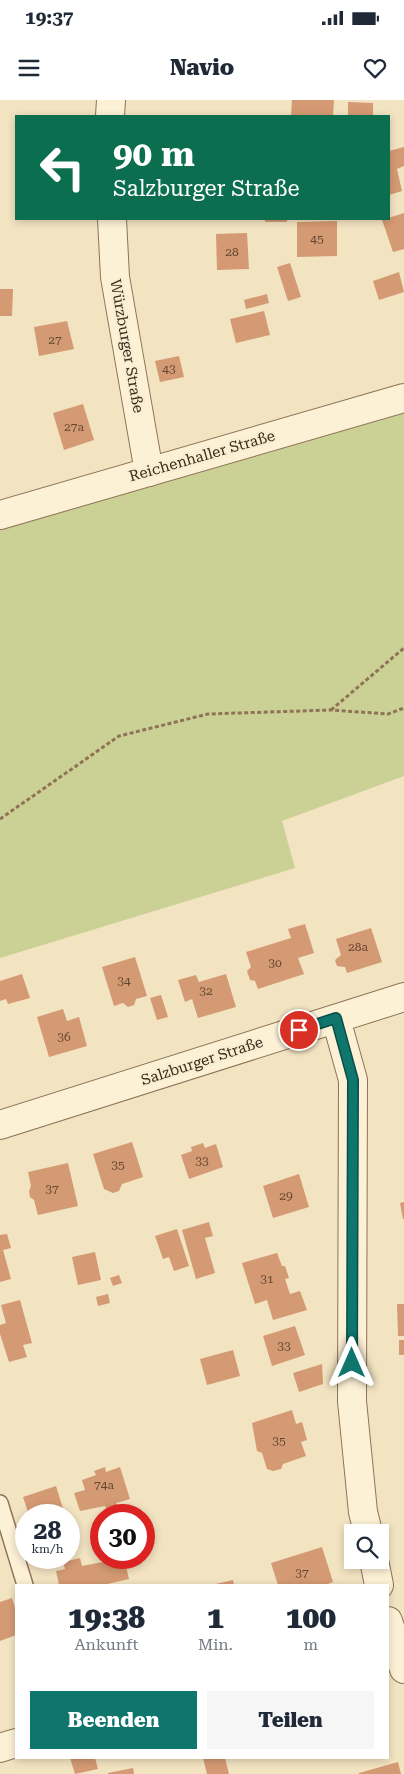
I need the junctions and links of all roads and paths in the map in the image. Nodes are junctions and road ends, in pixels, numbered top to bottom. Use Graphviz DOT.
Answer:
graph roads {
  1 [pos="111,100"];
  2 [pos="110,115"];
  3 [pos="112,220"];
  4 [pos="404,398"];
  5 [pos="149,472"];
  6 [pos="0,514"];
  7 [pos="404,648"];
  8 [pos="404,708"];
  9 [pos="331,710"];
  10 [pos="0,819"];
  11 [pos="404,997"];
  12 [pos="336,1018"];
  13 [pos="0,1125"];
  14 [pos="0,1503"];
  15 [pos="366,1524"];
  16 [pos="376,1569"];
  17 [pos="26,1584"];
  18 [pos="379,1584"];
  19 [pos="404,1615"];
  20 [pos="389,1620"];
  21 [pos="389,1623"];
  22 [pos="404,1669"];
  23 [pos="15,1743"];
  24 [pos="0,1748"];
  1 -- 2 [label="street"];
  3 -- 5 [label="street, Würzburger Straße"];
  4 -- 5 [label="street, Reichenhaller Straße"];
  5 -- 6 [label="street, Reichenhaller Straße"];
  7 -- 9 [label="path"];
  8 -- 9 [label="path"];
  9 -- 10 [label="path"];
  11 -- 12 [label="street, Salzburger Straße"];
  12 -- 13 [label="street, Salzburger Straße"];
  12 -- 15 [label="street"];
  14 -- 17 [label="lane"];
  16 -- 18 [label="street"];
  19 -- 20 [label="street"];
  21 -- 22 [label="street"];
  23 -- 24 [label="street"];
}
